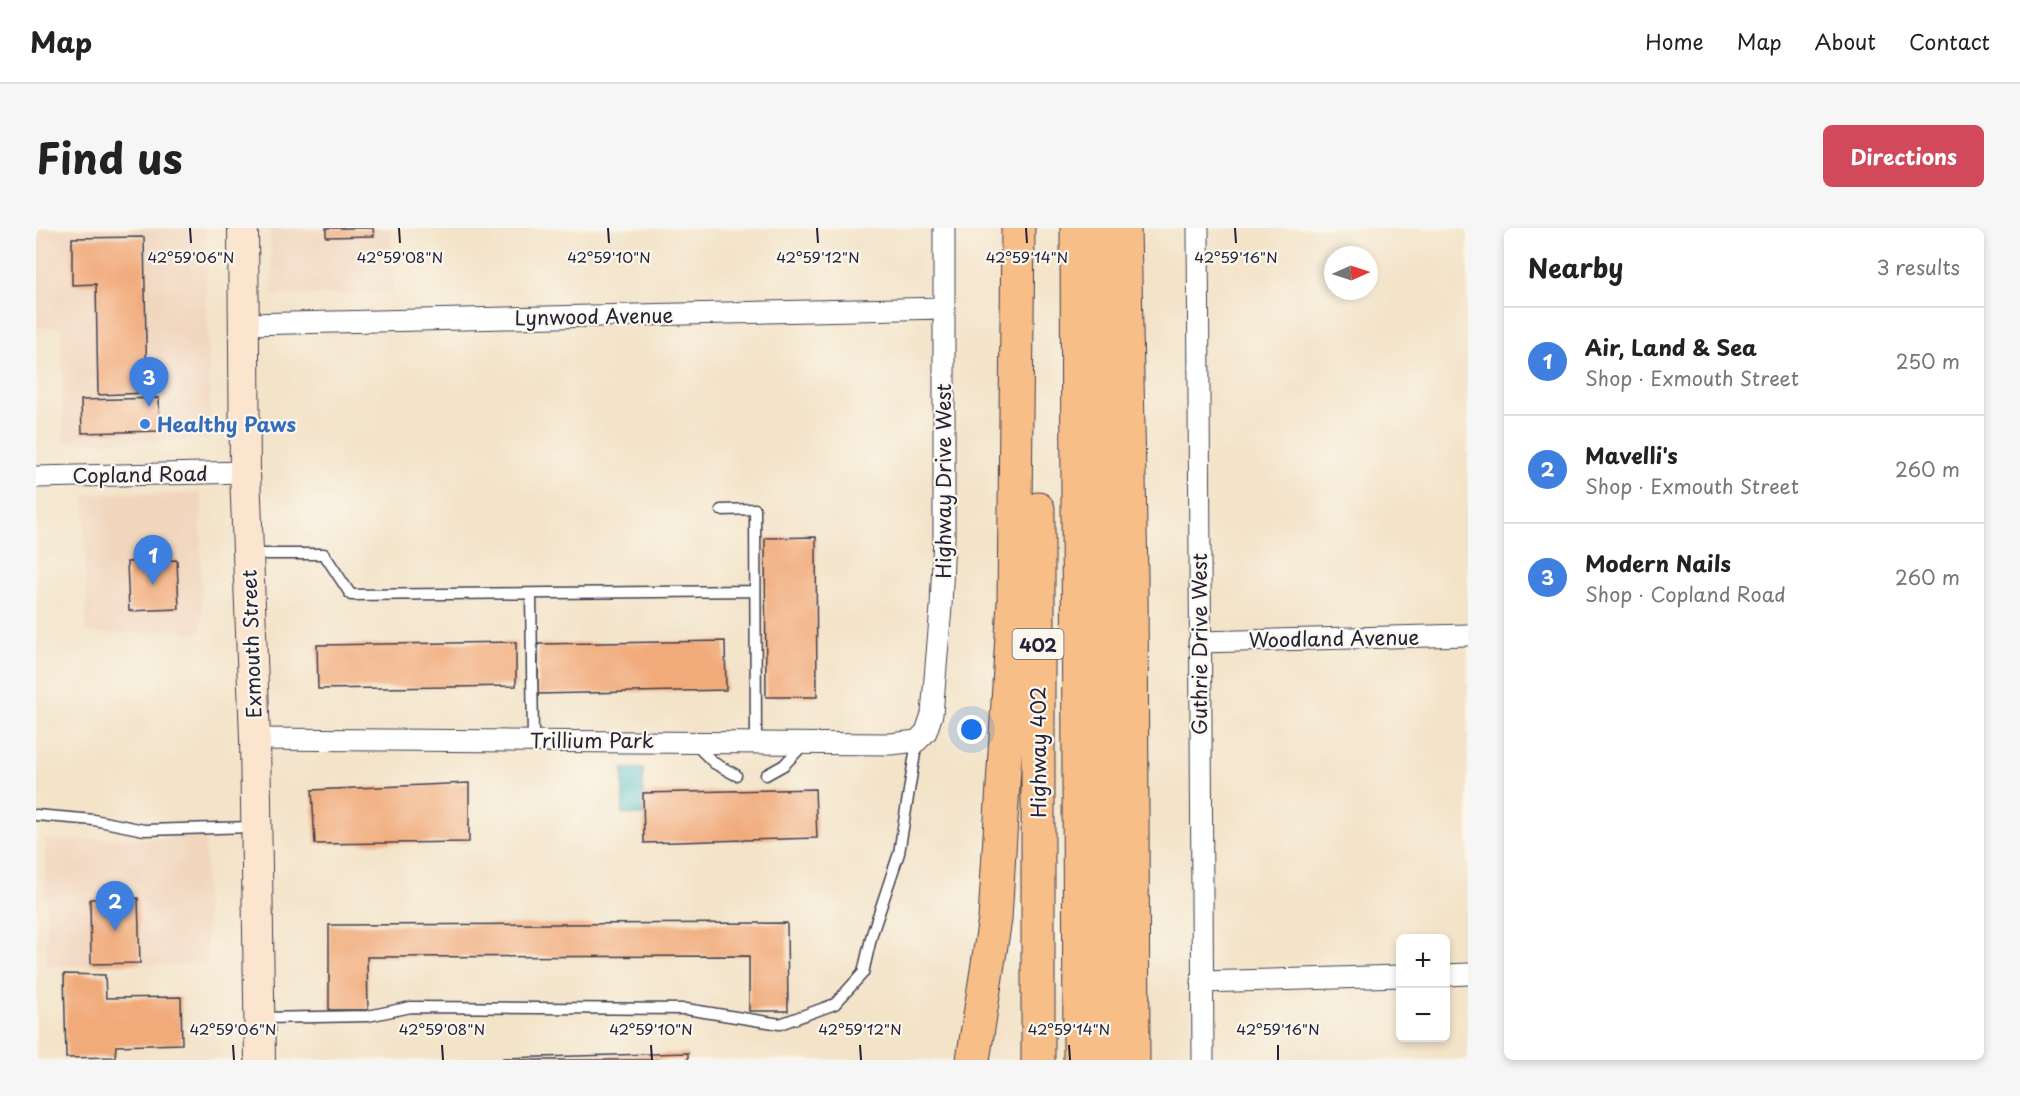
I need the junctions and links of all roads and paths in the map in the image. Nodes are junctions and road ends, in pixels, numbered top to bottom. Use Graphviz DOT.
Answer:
graph roads {
  1 [pos="243,228"];
  2 [pos="944,228"];
  3 [pos="1018,228"];
  4 [pos="1036,228"];
  5 [pos="1077,228"];
  6 [pos="1101,228"];
  7 [pos="1124,228"];
  8 [pos="1198,228"];
  9 [pos="944,308"];
  10 [pos="244,324"];
  11 [pos="245,472"];
  12 [pos="36,477"];
  13 [pos="721,510"];
  14 [pos="247,554"];
  15 [pos="755,591"];
  16 [pos="531,594"];
  17 [pos="1468,635"];
  18 [pos="1199,642"];
  19 [pos="922,737"];
  20 [pos="255,739"];
  21 [pos="533,739"];
  22 [pos="692,740"];
  23 [pos="756,742"];
  24 [pos="806,742"];
  25 [pos="736,775"];
  26 [pos="766,775"];
  27 [pos="36,815"];
  28 [pos="257,827"];
  29 [pos="1468,974"];
  30 [pos="1450,975"];
  31 [pos="1396,976"];
  32 [pos="1202,982"];
  33 [pos="259,1018"];
  34 [pos="260,1060"];
  35 [pos="974,1060"];
  36 [pos="1038,1060"];
  37 [pos="1080,1060"];
  38 [pos="1104,1060"];
  39 [pos="1133,1060"];
  40 [pos="1203,1060"];
  1 -- 10 [label="main road, Exmouth Street"];
  2 -- 9 [label="street, Highway Drive West"];
  3 -- 35 [label="highway"];
  4 -- 36 [label="highway, Highway 402 / 402"];
  5 -- 37 [label="highway"];
  6 -- 38 [label="highway"];
  7 -- 39 [label="highway"];
  8 -- 18 [label="street, Guthrie Drive West"];
  9 -- 10 [label="street, Lynwood Avenue"];
  9 -- 19 [label="street, Highway Drive West"];
  10 -- 11 [label="main road, Exmouth Street"];
  11 -- 12 [label="street, Copland Road"];
  11 -- 14 [label="main road, Exmouth Street"];
  13 -- 15 [label="lane"];
  14 -- 16 [label="lane"];
  14 -- 20 [label="main road, Exmouth Street"];
  15 -- 16 [label="lane"];
  15 -- 23 [label="lane"];
  16 -- 21 [label="lane"];
  17 -- 18 [label="street, Woodland Avenue"];
  18 -- 32 [label="street, Guthrie Drive West"];
  19 -- 24 [label="street, Trillium Park"];
  19 -- 33 [label="lane"];
  20 -- 21 [label="street, Trillium Park"];
  20 -- 28 [label="main road, Exmouth Street"];
  21 -- 22 [label="street, Trillium Park"];
  22 -- 23 [label="street, Trillium Park"];
  22 -- 25 [label="lane"];
  23 -- 24 [label="street, Trillium Park"];
  24 -- 26 [label="lane"];
  27 -- 28 [label="lane"];
  28 -- 33 [label="main road, Exmouth Street"];
  29 -- 30 [label="street"];
  31 -- 32 [label="street"];
  32 -- 40 [label="street, Guthrie Drive West"];
  33 -- 34 [label="main road, Exmouth Street"];
}
